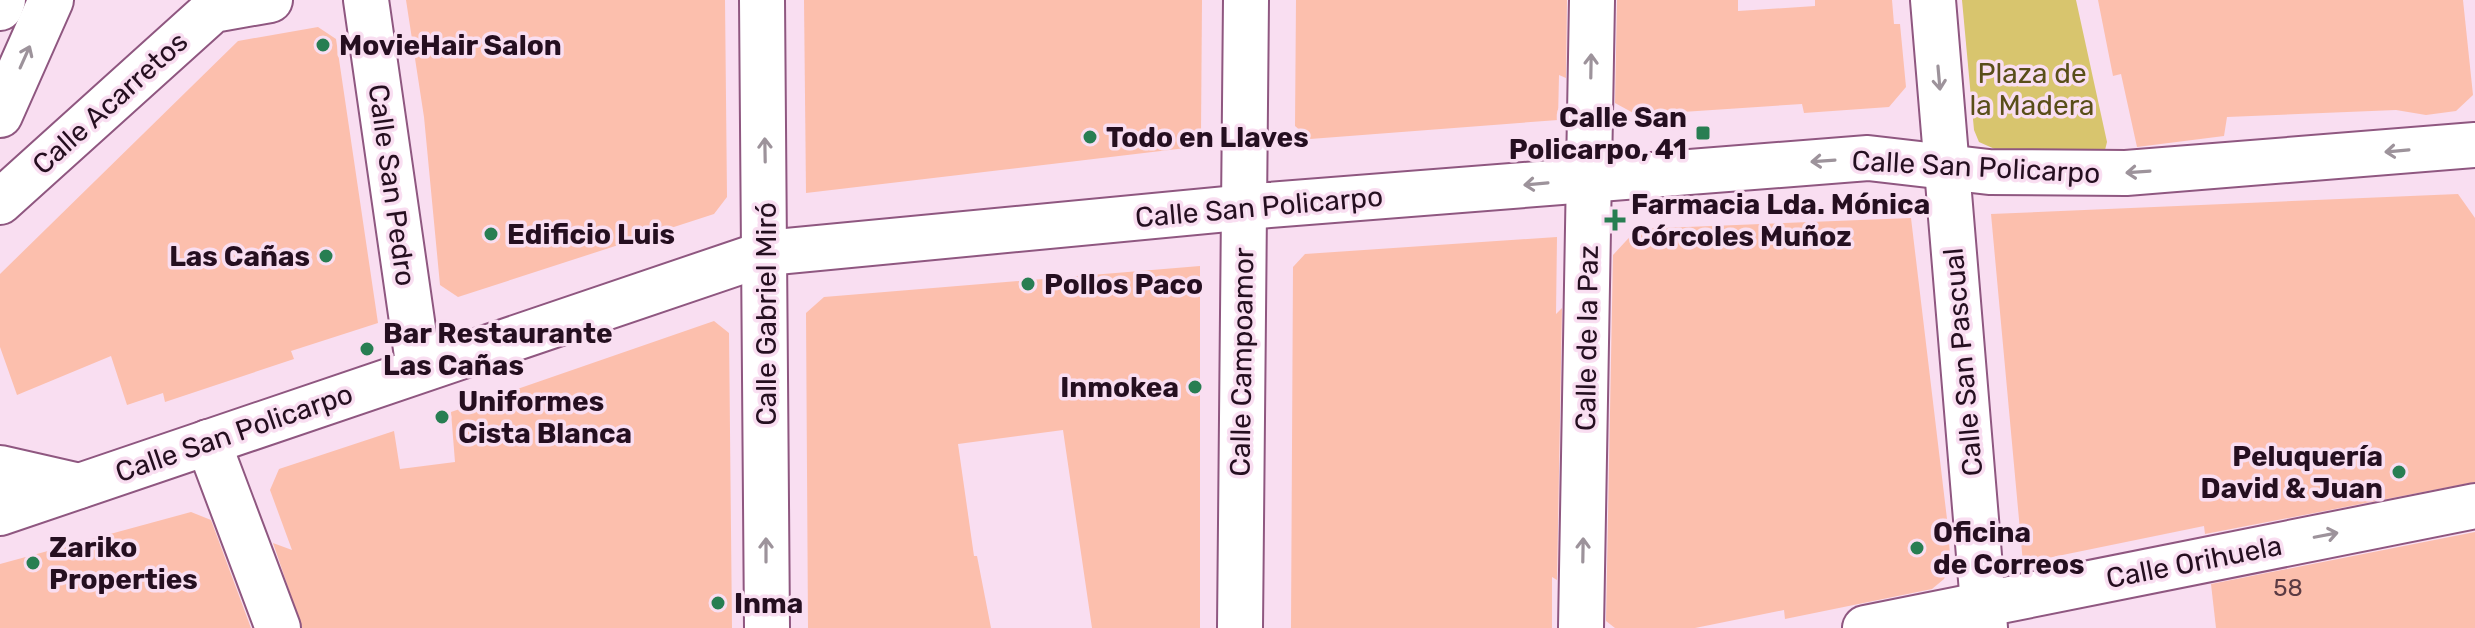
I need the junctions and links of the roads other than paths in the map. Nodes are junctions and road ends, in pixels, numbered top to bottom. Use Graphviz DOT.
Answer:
graph roads {
  1 [pos="3,0"];
  2 [pos="51,0"];
  3 [pos="270,0"];
  4 [pos="366,0"];
  5 [pos="762,0"];
  6 [pos="1246,0"];
  7 [pos="1592,0"];
  8 [pos="1933,0"];
  9 [pos="0,8"];
  10 [pos="0,115"];
  11 [pos="2475,145"];
  12 [pos="1947,169"];
  13 [pos="1588,180"];
  14 [pos="0,202"];
  15 [pos="1244,207"];
  16 [pos="766,253"];
  17 [pos="419,370"];
  18 [pos="208,442"];
  19 [pos="0,468"];
  20 [pos="79,486"];
  21 [pos="2475,506"];
  22 [pos="0,513"];
  23 [pos="1984,616"];
  24 [pos="278,628"];
  25 [pos="767,628"];
  26 [pos="1240,628"];
  27 [pos="1581,628"];
  28 [pos="1865,628"];
  1 -- 9 [label="street"];
  10 -- 2 [label="street, one-way"];
  3 -- 14 [label="street, Calle Acarretos"];
  4 -- 17 [label="street, Calle San Pedro"];
  16 -- 5 [label="street, Calle Gabriel Miró, one-way"];
  6 -- 15 [label="street, Calle Campoamor"];
  13 -- 7 [label="street, Calle de la Paz, one-way"];
  8 -- 12 [label="street, Calle San Pascual, one-way"];
  11 -- 12 [label="street, Calle San Policarpo, one-way"];
  12 -- 13 [label="street, Calle San Policarpo, one-way"];
  12 -- 23 [label="street, Calle San Pascual"];
  13 -- 15 [label="street, Calle San Policarpo, one-way"];
  27 -- 13 [label="street, Calle de la Paz, one-way"];
  15 -- 16 [label="street, Calle San Policarpo"];
  15 -- 26 [label="street, Calle Campoamor"];
  16 -- 17 [label="street, Calle San Policarpo"];
  25 -- 16 [label="street, Calle Gabriel Miró, one-way"];
  17 -- 18 [label="street, Calle San Policarpo"];
  18 -- 20 [label="street, Calle San Policarpo"];
  18 -- 24 [label="street"];
  19 -- 20 [label="street"];
  20 -- 22 [label="street, Calle San Policarpo"];
  23 -- 21 [label="street, Calle Orihuela, one-way"];
  23 -- 28 [label="street, Calle Orihuela"];
}
